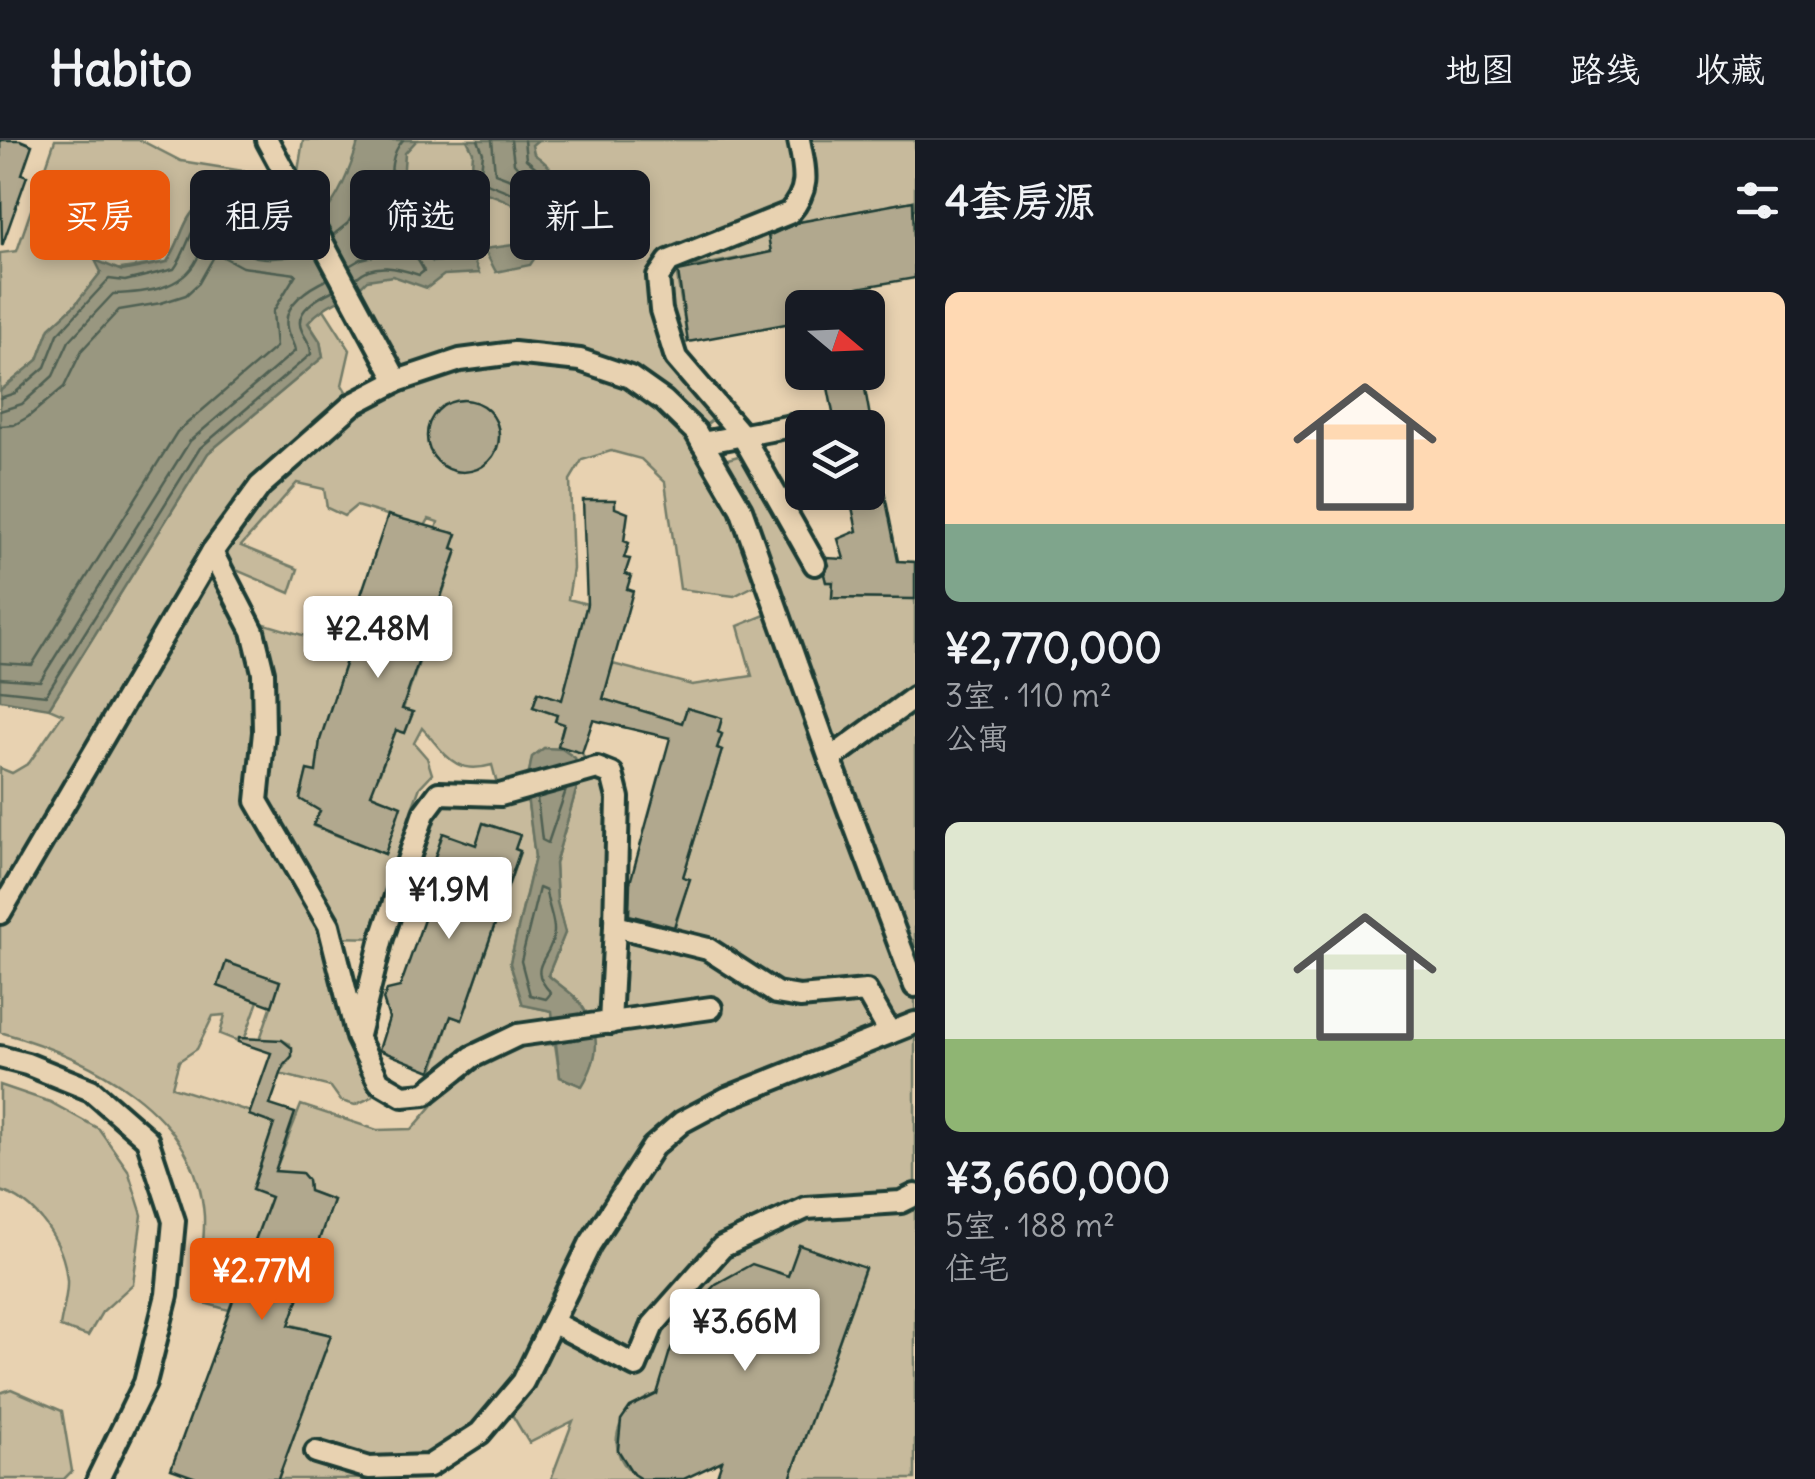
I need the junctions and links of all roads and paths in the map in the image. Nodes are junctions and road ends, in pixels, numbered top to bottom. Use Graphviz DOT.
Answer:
graph roads {
  1 [pos="268,140"];
  2 [pos="800,140"];
  3 [pos="397,381"];
  4 [pos="785,427"];
  5 [pos="742,435"];
  6 [pos="702,442"];
  7 [pos="212,552"];
  8 [pos="816,564"];
  9 [pos="915,696"];
  10 [pos="830,759"];
  11 [pos="0,913"];
  12 [pos="615,926"];
  13 [pos="915,986"];
  14 [pos="711,1008"];
  15 [pos="610,1023"];
  16 [pos="915,1023"];
  17 [pos="890,1033"];
  18 [pos="357,1037"];
  19 [pos="0,1057"];
  20 [pos="915,1195"];
  21 [pos="552,1322"];
  22 [pos="316,1452"];
  23 [pos="98,1479"];
  1 -- 3 [label="street"];
  2 -- 5 [label="street"];
  3 -- 6 [label="street"];
  3 -- 7 [label="street"];
  4 -- 5 [label="street"];
  5 -- 6 [label="street"];
  5 -- 8 [label="street"];
  6 -- 10 [label="street"];
  7 -- 11 [label="street"];
  7 -- 18 [label="street"];
  9 -- 10 [label="street"];
  10 -- 13 [label="street"];
  12 -- 15 [label="street"];
  12 -- 17 [label="street"];
  12 -- 18 [label="street"];
  14 -- 15 [label="street"];
  15 -- 18 [label="street"];
  16 -- 17 [label="street"];
  17 -- 21 [label="street"];
  19 -- 23 [label="street"];
  20 -- 21 [label="street"];
  21 -- 22 [label="street"];
}
